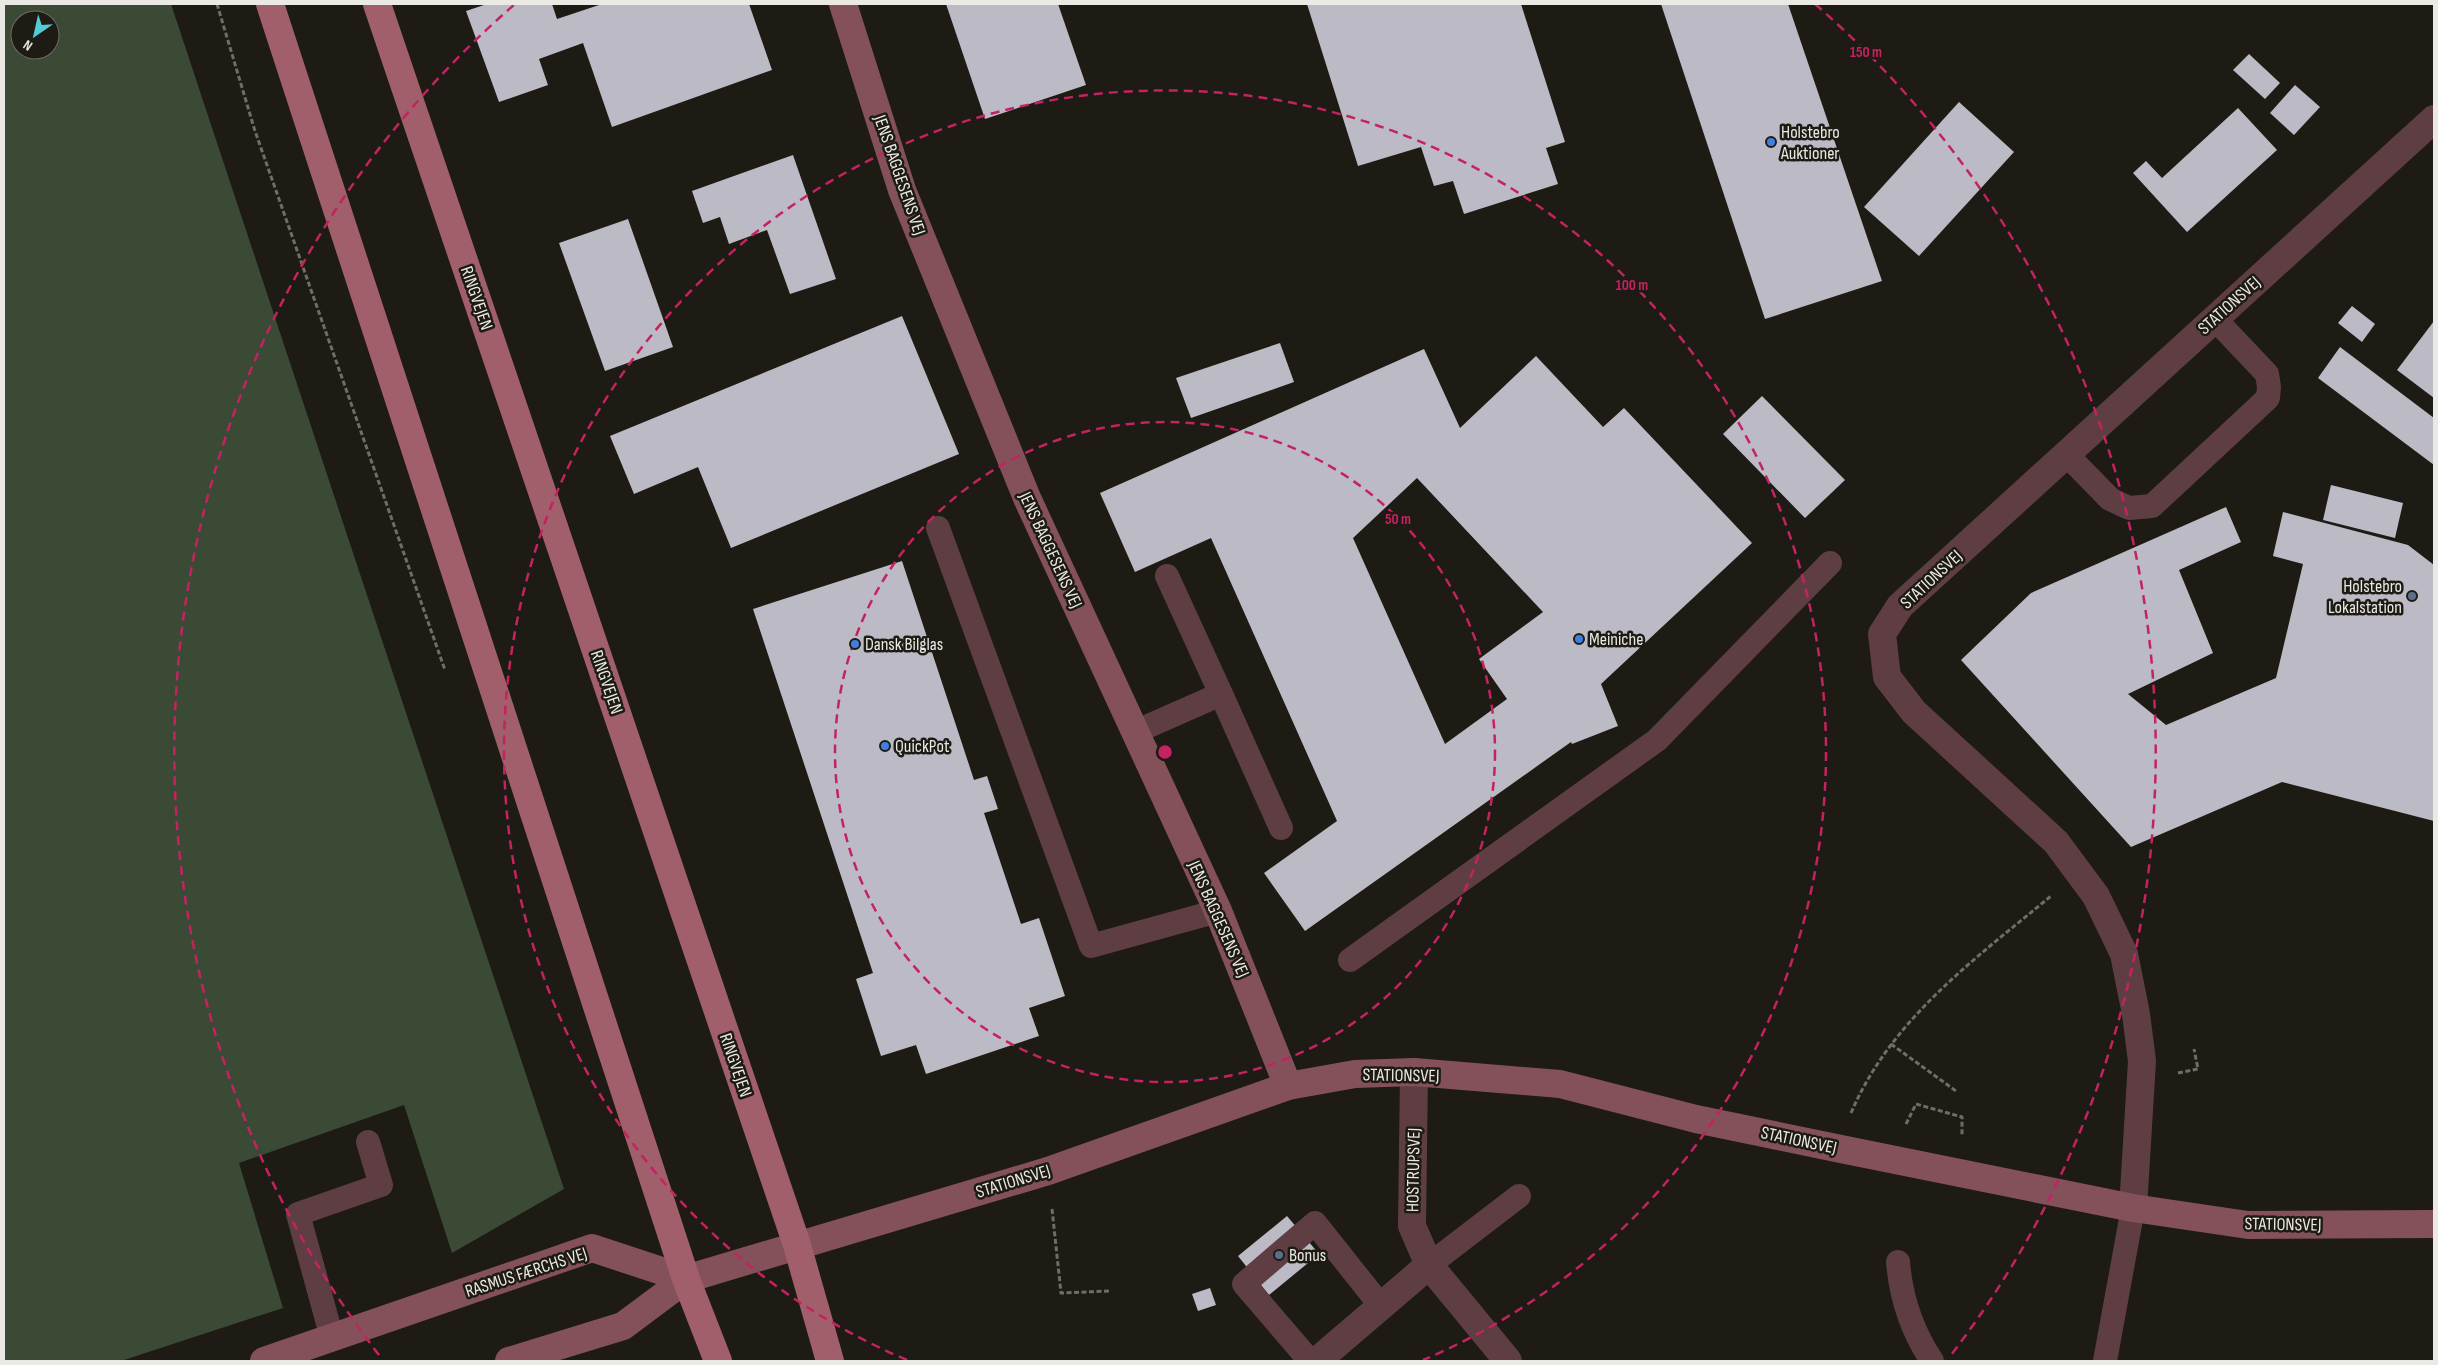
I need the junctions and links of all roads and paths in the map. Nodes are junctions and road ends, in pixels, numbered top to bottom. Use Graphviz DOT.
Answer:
graph roads {
  1 [pos="217,4"];
  2 [pos="270,4"];
  3 [pos="377,4"];
  4 [pos="843,4"];
  5 [pos="2434,119"];
  6 [pos="2214,318"];
  7 [pos="2066,454"];
  8 [pos="938,528"];
  9 [pos="1830,563"];
  10 [pos="1167,576"];
  11 [pos="447,674"];
  12 [pos="1221,694"];
  13 [pos="1135,732"];
  14 [pos="1281,828"];
  15 [pos="2079,873"];
  16 [pos="1218,912"];
  17 [pos="1350,960"];
  18 [pos="1891,1044"];
  19 [pos="1414,1072"];
  20 [pos="1288,1086"];
  21 [pos="1956,1091"];
  22 [pos="368,1142"];
  23 [pos="1836,1148"];
  24 [pos="1048,1171"];
  25 [pos="1519,1196"];
  26 [pos="2133,1208"];
  27 [pos="2434,1224"];
  28 [pos="797,1245"];
  29 [pos="1898,1262"];
  30 [pos="1429,1265"];
  31 [pos="686,1279"];
  32 [pos="1110,1291"];
  33 [pos="1381,1306"];
  34 [pos="332,1338"];
  35 [pos="264,1361"];
  36 [pos="509,1361"];
  37 [pos="718,1361"];
  38 [pos="830,1361"];
  39 [pos="1310,1361"];
  40 [pos="1317,1361"];
  41 [pos="1508,1361"];
  42 [pos="1932,1361"];
  43 [pos="2105,1361"];
  1 -- 11 [label="path"];
  2 -- 31 [label="main road"];
  3 -- 28 [label="main road, RINGVEJEN"];
  4 -- 13 [label="street, JENS BAGGESENS VEJ"];
  5 -- 6 [label="street, STATIONSVEJ"];
  6 -- 7 [label="street, STATIONSVEJ"];
  6 -- 7 [label="lane"];
  7 -- 15 [label="street, STATIONSVEJ"];
  8 -- 16 [label="lane"];
  9 -- 17 [label="lane"];
  10 -- 12 [label="lane"];
  12 -- 13 [label="lane"];
  12 -- 14 [label="lane"];
  13 -- 16 [label="street, JENS BAGGESENS VEJ"];
  15 -- 18 [label="path"];
  15 -- 26 [label="street, STATIONSVEJ"];
  16 -- 20 [label="street, JENS BAGGESENS VEJ"];
  18 -- 21 [label="path"];
  18 -- 23 [label="path"];
  19 -- 20 [label="street, STATIONSVEJ"];
  19 -- 23 [label="street, STATIONSVEJ"];
  19 -- 30 [label="street, HOSTRUPSVEJ"];
  20 -- 24 [label="street, STATIONSVEJ"];
  22 -- 34 [label="lane"];
  23 -- 26 [label="street, STATIONSVEJ"];
  24 -- 28 [label="street, STATIONSVEJ"];
  24 -- 32 [label="path"];
  25 -- 30 [label="lane"];
  26 -- 27 [label="street, STATIONSVEJ"];
  26 -- 43 [label="lane, STATIONSVEJ"];
  28 -- 31 [label="street, STATIONSVEJ"];
  28 -- 38 [label="main road, RINGVEJEN"];
  29 -- 42 [label="lane"];
  30 -- 33 [label="street"];
  30 -- 41 [label="street, HOSTRUPSVEJ"];
  31 -- 34 [label="street, RASMUS FÆRCHS VEJ"];
  31 -- 36 [label="street"];
  31 -- 37 [label="main road"];
  33 -- 39 [label="lane"];
  33 -- 40 [label="street"];
  34 -- 35 [label="street, RASMUS FÆRCHS VEJ"];
}
